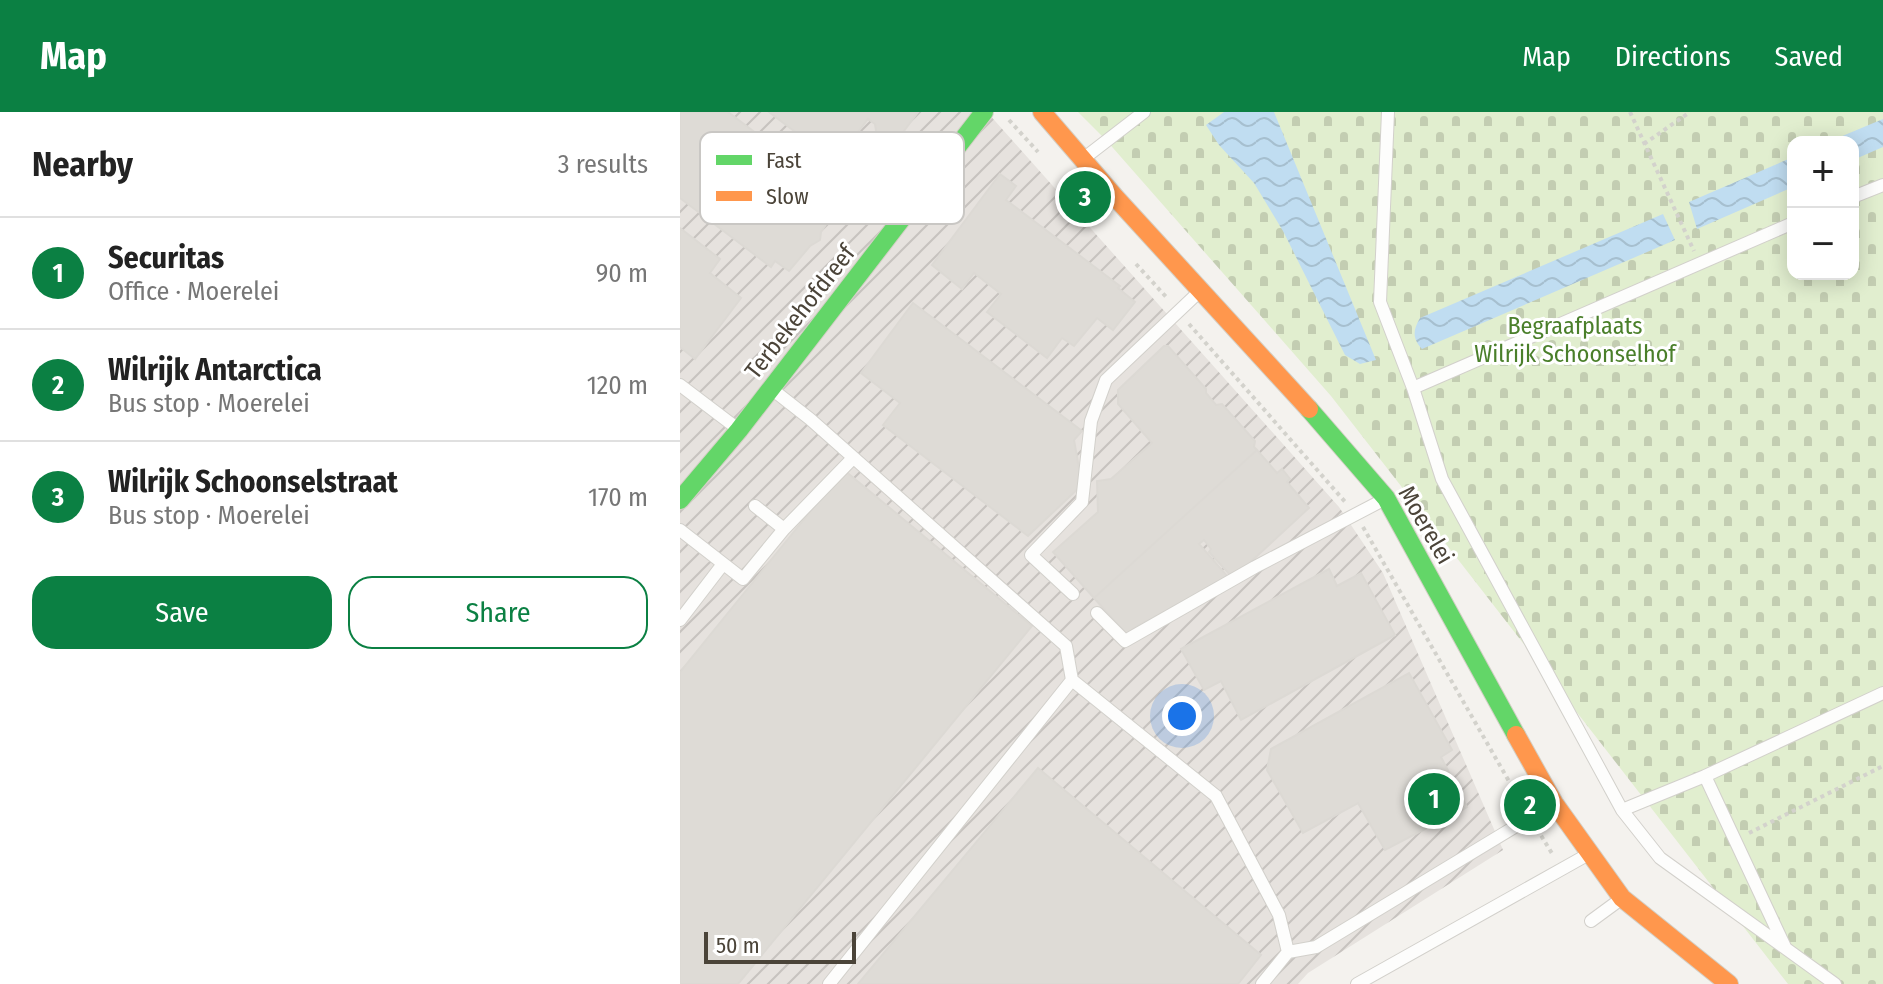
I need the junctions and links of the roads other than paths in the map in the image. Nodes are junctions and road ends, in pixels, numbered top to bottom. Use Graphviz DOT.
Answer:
graph roads {
  1 [pos="984,112"];
  2 [pos="1042,112"];
  3 [pos="1144,112"];
  4 [pos="1388,112"];
  5 [pos="964,138"];
  6 [pos="1083,159"];
  7 [pos="1883,185"];
  8 [pos="1859,195"];
  9 [pos="898,224"];
  10 [pos="1787,226"];
  11 [pos="1200,291"];
  12 [pos="680,385"];
  13 [pos="771,388"];
  14 [pos="1413,388"];
  15 [pos="739,430"];
  16 [pos="853,458"];
  17 [pos="1386,498"];
  18 [pos="680,500"];
  19 [pos="755,506"];
  20 [pos="784,529"];
  21 [pos="680,530"];
  22 [pos="723,564"];
  23 [pos="1073,594"];
  24 [pos="1097,613"];
  25 [pos="680,620"];
  26 [pos="1072,680"];
  27 [pos="1883,693"];
  28 [pos="1705,776"];
  29 [pos="1554,803"];
  30 [pos="1622,810"];
  31 [pos="1590,853"];
  32 [pos="1622,898"];
  33 [pos="1591,921"];
  34 [pos="1786,950"];
  35 [pos="1288,952"];
  36 [pos="829,984"];
  37 [pos="1262,984"];
  38 [pos="1357,984"];
  39 [pos="1729,984"];
  40 [pos="1835,984"];
  1 -- 5 [label="street, Terbekehofdreef"];
  2 -- 6 [label="street, Moerelei"];
  3 -- 6 [label="lane"];
  4 -- 14 [label="lane"];
  6 -- 11 [label="street, Moerelei"];
  7 -- 8 [label="lane"];
  9 -- 13 [label="street, Terbekehofdreef"];
  10 -- 14 [label="lane"];
  11 -- 17 [label="street, Moerelei"];
  11 -- 23 [label="lane"];
  12 -- 15 [label="lane"];
  13 -- 15 [label="street, Terbekehofdreef"];
  13 -- 16 [label="lane"];
  14 -- 30 [label="lane"];
  15 -- 18 [label="street, Terbekehofdreef"];
  16 -- 20 [label="lane"];
  16 -- 26 [label="lane"];
  17 -- 24 [label="lane"];
  17 -- 29 [label="street, Moerelei"];
  19 -- 20 [label="lane"];
  20 -- 22 [label="lane"];
  21 -- 22 [label="lane"];
  22 -- 25 [label="lane"];
  26 -- 35 [label="lane"];
  26 -- 36 [label="lane"];
  27 -- 28 [label="lane"];
  28 -- 30 [label="lane"];
  28 -- 34 [label="lane"];
  29 -- 31 [label="street, Moerelei"];
  29 -- 35 [label="lane"];
  30 -- 34 [label="lane"];
  31 -- 32 [label="street, Moerelei"];
  31 -- 38 [label="lane"];
  32 -- 33 [label="lane"];
  32 -- 39 [label="street, Moerelei"];
  34 -- 40 [label="lane"];
  35 -- 37 [label="lane"];
}
